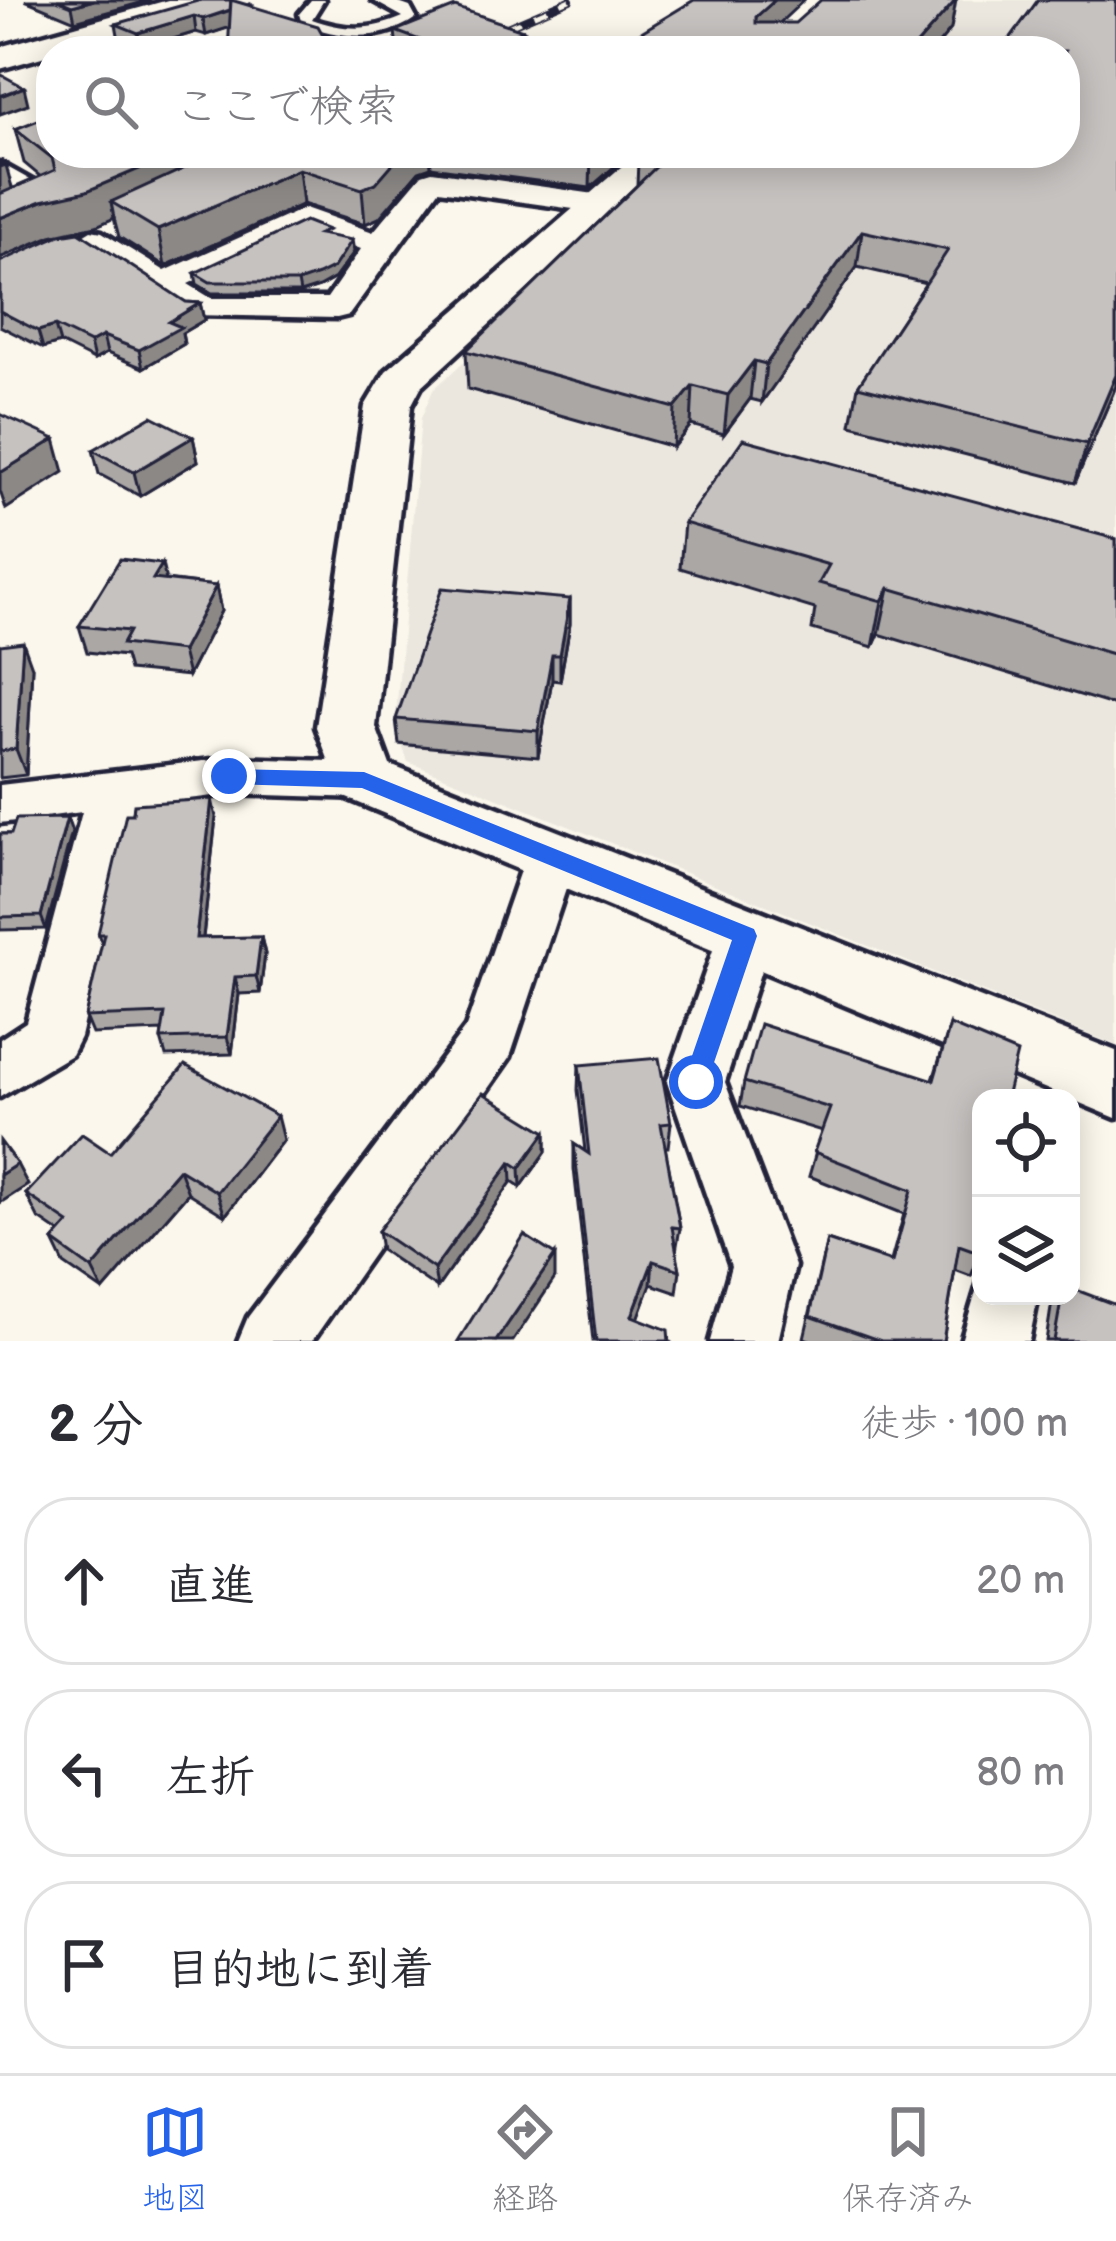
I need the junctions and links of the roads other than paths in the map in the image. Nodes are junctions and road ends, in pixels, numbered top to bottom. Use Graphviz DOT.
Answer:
graph roads {
  1 [pos="205,0"];
  2 [pos="318,0"];
  3 [pos="378,0"];
  4 [pos="78,36"];
  5 [pos="36,48"];
  6 [pos="0,58"];
  7 [pos="642,168"];
  8 [pos="0,172"];
  9 [pos="602,204"];
  10 [pos="0,221"];
  11 [pos="93,237"];
  12 [pos="379,245"];
  13 [pos="162,284"];
  14 [pos="364,780"];
  15 [pos="112,792"];
  16 [pos="0,804"];
  17 [pos="550,859"];
  18 [pos="746,936"];
  19 [pos="0,1071"];
  20 [pos="1058,1081"];
  21 [pos="1116,1085"];
  22 [pos="1003,1305"];
  23 [pos="272,1341"];
  24 [pos="744,1341"];
  25 [pos="995,1341"];
  1 -- 4 [label="main road"];
  2 -- 3 [label="lane"];
  5 -- 6 [label="main road"];
  7 -- 9 [label="street"];
  8 -- 10 [label="street"];
  9 -- 12 [label="street"];
  9 -- 14 [label="street"];
  11 -- 13 [label="street"];
  12 -- 13 [label="street"];
  12 -- 13 [label="street"];
  14 -- 15 [label="street"];
  14 -- 17 [label="street"];
  15 -- 16 [label="street"];
  15 -- 19 [label="street"];
  17 -- 18 [label="street"];
  17 -- 23 [label="street"];
  18 -- 20 [label="street"];
  18 -- 24 [label="street"];
  20 -- 21 [label="street"];
  22 -- 25 [label="street"];
}
